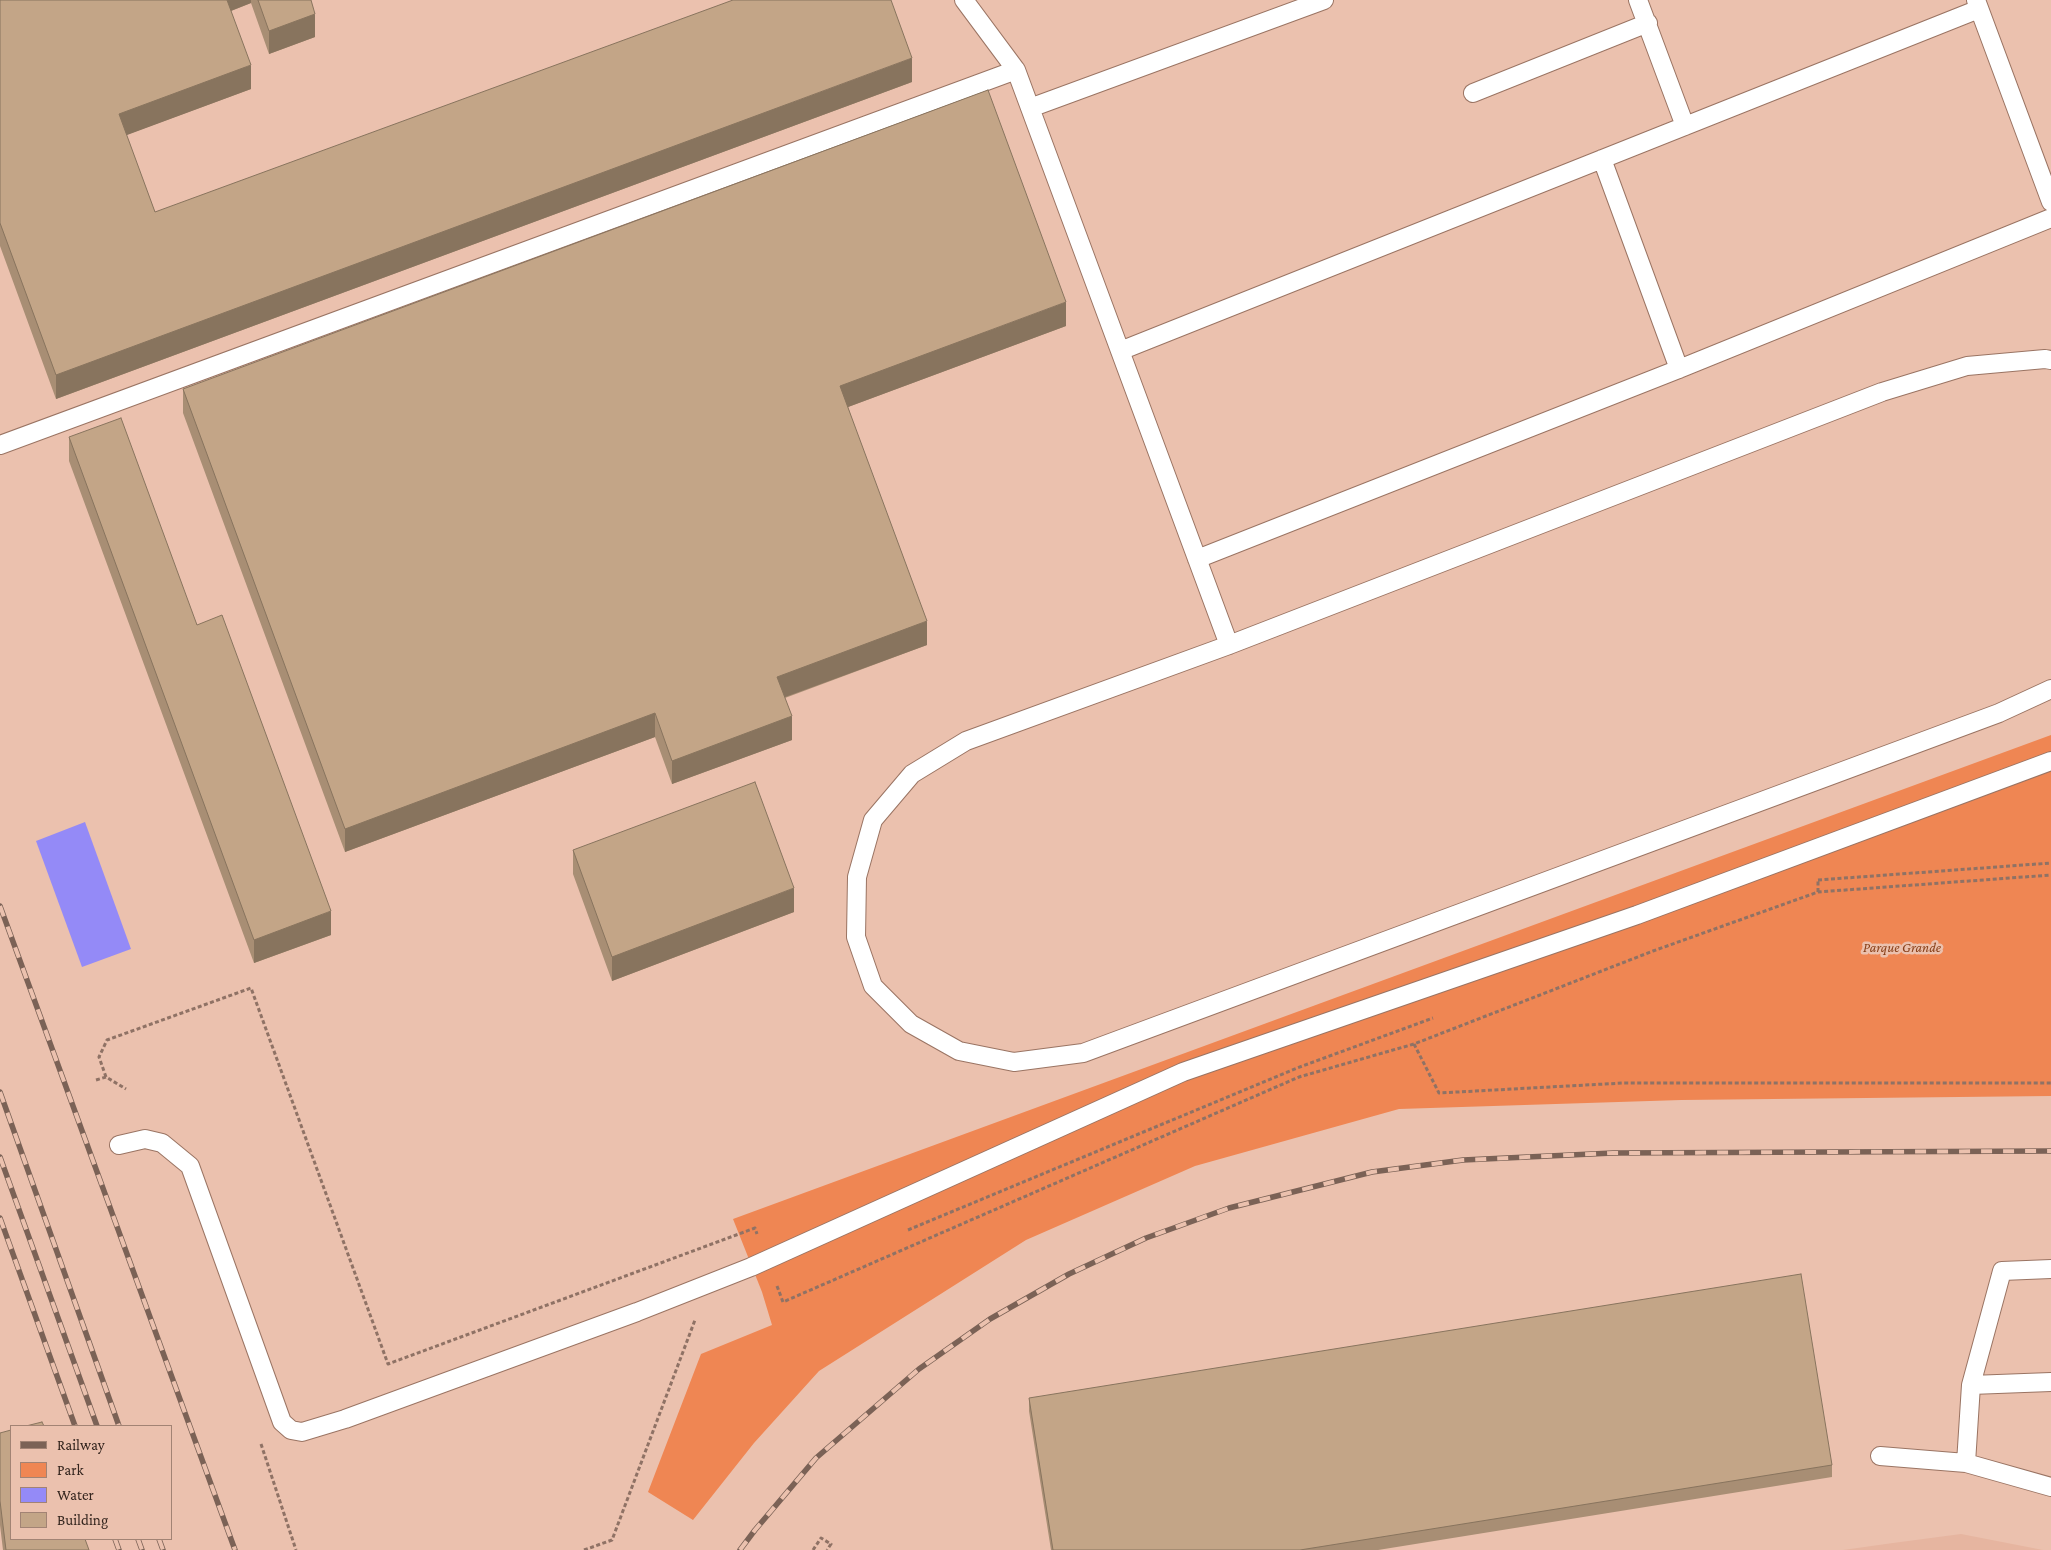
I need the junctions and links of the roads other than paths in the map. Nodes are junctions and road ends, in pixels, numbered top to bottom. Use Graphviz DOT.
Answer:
graph roads {
  1 [pos="964,0"];
  2 [pos="1324,0"];
  3 [pos="1638,0"];
  4 [pos="1978,4"];
  5 [pos="1648,24"];
  6 [pos="1016,70"];
  7 [pos="1473,93"];
  8 [pos="1030,108"];
  9 [pos="1685,126"];
  10 [pos="1602,159"];
  11 [pos="2051,202"];
  12 [pos="2051,218"];
  13 [pos="1120,351"];
  14 [pos="2051,360"];
  15 [pos="1679,368"];
  16 [pos="0,445"];
  17 [pos="1197,559"];
  18 [pos="1229,645"];
  19 [pos="2051,689"];
  20 [pos="2051,761"];
  21 [pos="119,1144"];
  22 [pos="2051,1270"];
  23 [pos="2051,1382"];
  24 [pos="1971,1385"];
  25 [pos="1880,1456"];
  26 [pos="1966,1463"];
  27 [pos="2051,1487"];
  1 -- 6 [label="lane"];
  2 -- 8 [label="lane"];
  3 -- 5 [label="lane"];
  4 -- 9 [label="lane"];
  4 -- 11 [label="lane"];
  5 -- 7 [label="lane"];
  5 -- 9 [label="lane"];
  6 -- 8 [label="lane"];
  6 -- 16 [label="lane"];
  8 -- 13 [label="lane"];
  9 -- 10 [label="lane"];
  10 -- 13 [label="lane"];
  10 -- 15 [label="lane"];
  12 -- 15 [label="lane"];
  13 -- 17 [label="lane"];
  14 -- 18 [label="lane"];
  15 -- 17 [label="lane"];
  17 -- 18 [label="lane"];
  18 -- 19 [label="lane"];
  20 -- 21 [label="lane"];
  22 -- 24 [label="lane"];
  23 -- 24 [label="lane"];
  24 -- 26 [label="lane"];
  25 -- 26 [label="lane"];
  26 -- 27 [label="lane"];
}
